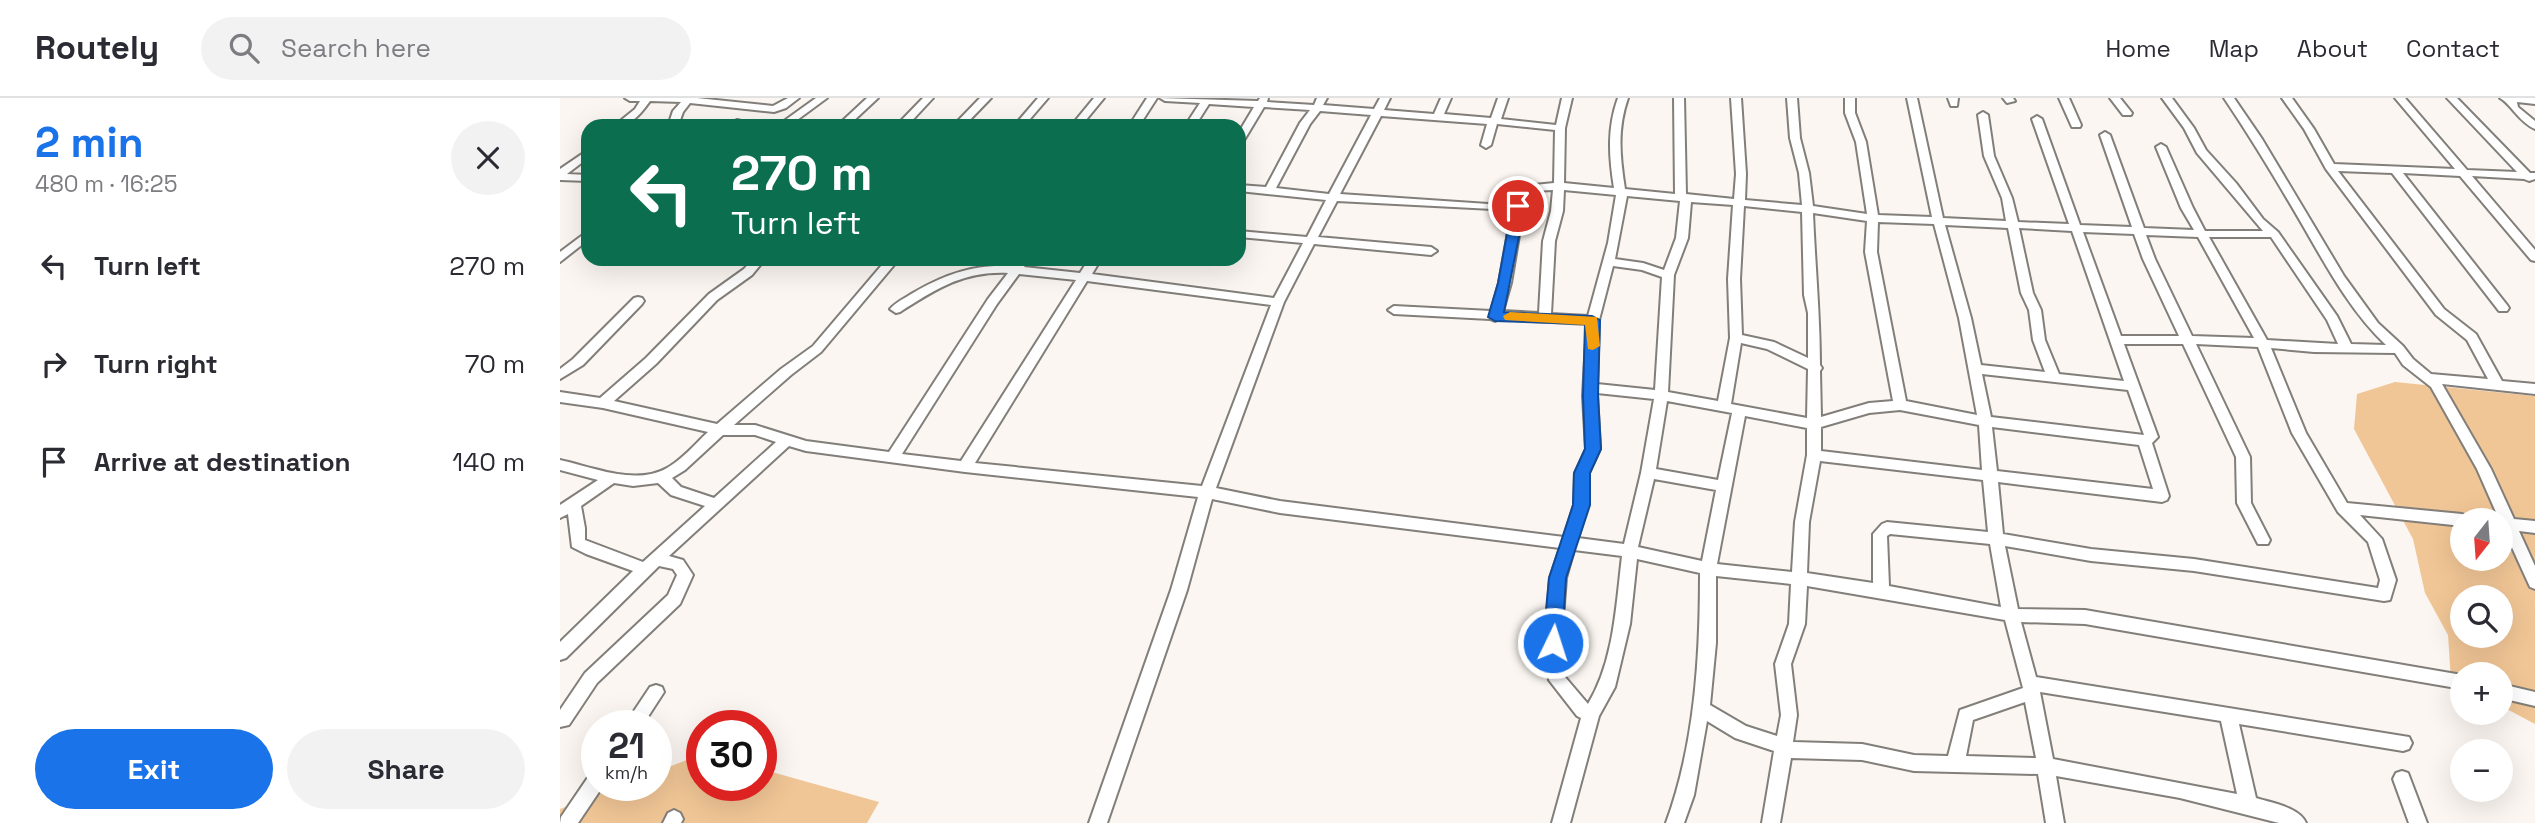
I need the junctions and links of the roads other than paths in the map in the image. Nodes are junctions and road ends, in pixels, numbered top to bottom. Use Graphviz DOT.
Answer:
graph roads {
  1 [pos="630,98"];
  2 [pos="745,98"];
  3 [pos="794,98"];
  4 [pos="822,98"];
  5 [pos="873,98"];
  6 [pos="928,98"];
  7 [pos="986,98"];
  8 [pos="1043,98"];
  9 [pos="1099,98"];
  10 [pos="1152,98"];
  11 [pos="1165,98"];
  12 [pos="1385,98"];
  13 [pos="1446,98"];
  14 [pos="1503,98"];
  15 [pos="1567,98"];
  16 [pos="1623,98"];
  17 [pos="1679,98"];
  18 [pos="1736,98"];
  19 [pos="1792,98"];
  20 [pos="1850,98"];
  21 [pos="1912,98"];
  22 [pos="2064,98"];
  23 [pos="2115,98"];
  24 [pos="2167,98"];
  25 [pos="2229,98"];
  26 [pos="2287,98"];
  27 [pos="2400,98"];
  28 [pos="2452,98"];
  29 [pos="2501,98"];
  30 [pos="2510,98"];
  31 [pos="646,99"];
  32 [pos="682,99"];
  33 [pos="1208,99"];
  34 [pos="1263,101"];
  35 [pos="2535,101"];
  36 [pos="1319,103"];
  37 [pos="736,106"];
  38 [pos="1377,113"];
  39 [pos="2127,113"];
  40 [pos="1983,115"];
  41 [pos="1438,117"];
  42 [pos="628,119"];
  43 [pos="675,119"];
  44 [pos="792,119"];
  45 [pos="850,119"];
  46 [pos="908,119"];
  47 [pos="965,119"];
  48 [pos="1025,119"];
  49 [pos="1082,119"];
  50 [pos="1138,119"];
  51 [pos="1195,119"];
  52 [pos="2037,119"];
  53 [pos="1494,121"];
  54 [pos="2076,125"];
  55 [pos="2535,126"];
  56 [pos="1560,128"];
  57 [pos="1246,129"];
  58 [pos="2105,135"];
  59 [pos="1486,145"];
  60 [pos="2161,147"];
  61 [pos="581,159"];
  62 [pos="2330,166"];
  63 [pos="2395,170"];
  64 [pos="2463,171"];
  65 [pos="560,176"];
  66 [pos="2531,176"];
  67 [pos="581,178"];
  68 [pos="2535,185"];
  69 [pos="1559,186"];
  70 [pos="1246,188"];
  71 [pos="1270,190"];
  72 [pos="1621,193"];
  73 [pos="1331,197"];
  74 [pos="1686,200"];
  75 [pos="1740,203"];
  76 [pos="1518,206"];
  77 [pos="1807,209"];
  78 [pos="1873,218"];
  79 [pos="1938,220"];
  80 [pos="2011,225"];
  81 [pos="2078,228"];
  82 [pos="2137,229"];
  83 [pos="2203,234"];
  84 [pos="2274,234"];
  85 [pos="1246,235"];
  86 [pos="581,240"];
  87 [pos="1308,240"];
  88 [pos="1431,251"];
  89 [pos="2535,257"];
  90 [pos="560,258"];
  91 [pos="1608,262"];
  92 [pos="753,266"];
  93 [pos="887,266"];
  94 [pos="1008,266"];
  95 [pos="1019,266"];
  96 [pos="1030,266"];
  97 [pos="1090,266"];
  98 [pos="1668,275"];
  99 [pos="1083,277"];
  100 [pos="638,301"];
  101 [pos="1278,302"];
  102 [pos="896,309"];
  103 [pos="2503,309"];
  104 [pos="1394,310"];
  105 [pos="1545,316"];
  106 [pos="1495,317"];
  107 [pos="1592,320"];
  108 [pos="1736,338"];
  109 [pos="2118,340"];
  110 [pos="2189,341"];
  111 [pos="2262,342"];
  112 [pos="2346,348"];
  113 [pos="2399,349"];
  114 [pos="1816,369"];
  115 [pos="1975,369"];
  116 [pos="560,375"];
  117 [pos="2053,376"];
  118 [pos="2432,378"];
  119 [pos="2498,385"];
  120 [pos="2131,386"];
  121 [pos="1591,388"];
  122 [pos="2535,389"];
  123 [pos="1661,395"];
  124 [pos="563,401"];
  125 [pos="603,403"];
  126 [pos="1900,405"];
  127 [pos="1724,407"];
  128 [pos="1739,410"];
  129 [pos="1985,421"];
  130 [pos="1814,424"];
  131 [pos="720,430"];
  132 [pos="2145,440"];
  133 [pos="785,441"];
  134 [pos="1814,455"];
  135 [pos="893,457"];
  136 [pos="560,465"];
  137 [pos="965,467"];
  138 [pos="1648,473"];
  139 [pos="1990,476"];
  140 [pos="613,477"];
  141 [pos="661,477"];
  142 [pos="1724,486"];
  143 [pos="1207,492"];
  144 [pos="716,504"];
  145 [pos="566,508"];
  146 [pos="2343,508"];
  147 [pos="2499,508"];
  148 [pos="2450,519"];
  149 [pos="2513,525"];
  150 [pos="2535,527"];
  151 [pos="1996,539"];
  152 [pos="2263,540"];
  153 [pos="2513,540"];
  154 [pos="1569,543"];
  155 [pos="1630,551"];
  156 [pos="651,564"];
  157 [pos="1708,569"];
  158 [pos="1798,579"];
  159 [pos="2535,583"];
  160 [pos="1881,593"];
  161 [pos="2011,615"];
  162 [pos="560,653"];
  163 [pos="2450,680"];
  164 [pos="2031,688"];
  165 [pos="656,692"];
  166 [pos="2513,694"];
  167 [pos="2535,699"];
  168 [pos="1701,709"];
  169 [pos="643,710"];
  170 [pos="1591,714"];
  171 [pos="2228,715"];
  172 [pos="563,720"];
  173 [pos="2403,743"];
  174 [pos="1782,748"];
  175 [pos="1955,764"];
  176 [pos="2046,766"];
  177 [pos="2402,779"];
  178 [pos="582,801"];
  179 [pos="2249,806"];
  180 [pos="567,823"];
  181 [pos="1098,823"];
  182 [pos="1561,823"];
  183 [pos="1675,823"];
  184 [pos="1771,823"];
  185 [pos="2055,823"];
  186 [pos="2297,823"];
  187 [pos="2418,823"];
  1 -- 31 [label="street"];
  2 -- 37 [label="street"];
  3 -- 37 [label="street"];
  4 -- 44 [label="street"];
  5 -- 45 [label="street"];
  6 -- 46 [label="street"];
  7 -- 47 [label="street"];
  8 -- 48 [label="street"];
  9 -- 49 [label="street"];
  10 -- 50 [label="street"];
  11 -- 33 [label="street"];
  12 -- 38 [label="street"];
  13 -- 41 [label="street"];
  14 -- 53 [label="street"];
  15 -- 56 [label="street"];
  16 -- 72 [label="street"];
  17 -- 74 [label="street"];
  18 -- 75 [label="street"];
  19 -- 77 [label="street"];
  20 -- 78 [label="street"];
  21 -- 79 [label="street"];
  22 -- 54 [label="street"];
  23 -- 39 [label="street"];
  24 -- 84 [label="street"];
  25 -- 113 [label="street"];
  26 -- 62 [label="street"];
  27 -- 64 [label="street"];
  28 -- 66 [label="street"];
  29 -- 30 [label="street"];
  30 -- 35 [label="street"];
  30 -- 55 [label="street"];
  31 -- 32 [label="street"];
  31 -- 42 [label="street"];
  32 -- 37 [label="street"];
  32 -- 43 [label="street"];
  33 -- 34 [label="street"];
  33 -- 51 [label="street"];
  34 -- 36 [label="street"];
  34 -- 57 [label="street"];
  36 -- 38 [label="street"];
  36 -- 71 [label="street"];
  38 -- 41 [label="street"];
  38 -- 73 [label="street"];
  40 -- 80 [label="street"];
  41 -- 53 [label="street"];
  52 -- 81 [label="street"];
  53 -- 56 [label="street"];
  53 -- 59 [label="street"];
  56 -- 69 [label="street"];
  58 -- 82 [label="street"];
  60 -- 83 [label="street"];
  61 -- 65 [label="street"];
  62 -- 63 [label="street"];
  62 -- 119 [label="street"];
  63 -- 64 [label="street"];
  63 -- 103 [label="street"];
  64 -- 66 [label="street"];
  64 -- 89 [label="street"];
  65 -- 67 [label="street"];
  66 -- 68 [label="street"];
  69 -- 72 [label="street"];
  69 -- 76 [label="street"];
  69 -- 105 [label="street"];
  70 -- 71 [label="street"];
  71 -- 73 [label="street"];
  72 -- 74 [label="street"];
  72 -- 91 [label="street"];
  73 -- 76 [label="street"];
  73 -- 87 [label="street"];
  74 -- 75 [label="street"];
  74 -- 98 [label="street"];
  75 -- 77 [label="street"];
  75 -- 108 [label="street"];
  76 -- 106 [label="street"];
  77 -- 78 [label="street"];
  77 -- 114 [label="street"];
  78 -- 79 [label="street"];
  78 -- 126 [label="street"];
  79 -- 80 [label="street"];
  79 -- 115 [label="street"];
  80 -- 81 [label="street"];
  80 -- 117 [label="street"];
  81 -- 82 [label="street"];
  81 -- 109 [label="street"];
  82 -- 83 [label="street"];
  82 -- 110 [label="street"];
  83 -- 84 [label="street"];
  83 -- 111 [label="street"];
  84 -- 112 [label="street"];
  85 -- 87 [label="street"];
  86 -- 90 [label="street"];
  87 -- 88 [label="street"];
  87 -- 101 [label="street"];
  91 -- 98 [label="street"];
  91 -- 107 [label="street"];
  92 -- 125 [label="street"];
  93 -- 131 [label="street"];
  94 -- 102 [label="street"];
  95 -- 135 [label="street"];
  96 -- 99 [label="street"];
  97 -- 99 [label="street"];
  98 -- 123 [label="street"];
  99 -- 101 [label="street"];
  99 -- 137 [label="street"];
  100 -- 116 [label="street"];
  101 -- 143 [label="street"];
  104 -- 106 [label="street"];
  105 -- 106 [label="street"];
  105 -- 107 [label="street"];
  107 -- 121 [label="street"];
  108 -- 114 [label="street"];
  108 -- 127 [label="street"];
  109 -- 110 [label="street"];
  109 -- 120 [label="street"];
  110 -- 111 [label="street"];
  110 -- 152 [label="street"];
  111 -- 112 [label="street"];
  111 -- 146 [label="street"];
  112 -- 113 [label="street"];
  113 -- 118 [label="street"];
  114 -- 130 [label="street"];
  115 -- 117 [label="street"];
  115 -- 129 [label="street"];
  117 -- 120 [label="street"];
  118 -- 119 [label="street"];
  118 -- 147 [label="street"];
  119 -- 122 [label="street"];
  120 -- 132 [label="street"];
  121 -- 123 [label="street"];
  121 -- 154 [label="street"];
  123 -- 127 [label="street"];
  123 -- 138 [label="street"];
  124 -- 125 [label="street"];
  125 -- 131 [label="street"];
  126 -- 129 [label="street"];
  126 -- 130 [label="street"];
  127 -- 128 [label="street"];
  128 -- 130 [label="street"];
  128 -- 142 [label="street"];
  129 -- 132 [label="street"];
  129 -- 139 [label="street"];
  130 -- 134 [label="street"];
  131 -- 133 [label="street"];
  131 -- 141 [label="street"];
  132 -- 139 [label="street"];
  133 -- 135 [label="street"];
  133 -- 144 [label="street"];
  134 -- 139 [label="street"];
  134 -- 158 [label="street"];
  135 -- 137 [label="street"];
  136 -- 140 [label="street"];
  137 -- 143 [label="street"];
  138 -- 142 [label="street"];
  138 -- 155 [label="street"];
  139 -- 151 [label="street"];
  140 -- 141 [label="street"];
  140 -- 145 [label="street"];
  141 -- 144 [label="street"];
  142 -- 157 [label="street"];
  143 -- 154 [label="street"];
  143 -- 181 [label="street"];
  144 -- 156 [label="street"];
  145 -- 156 [label="street"];
  146 -- 148 [label="street"];
  146 -- 151 [label="street"];
  149 -- 150 [label="street"];
  151 -- 160 [label="street"];
  151 -- 161 [label="street"];
  153 -- 159 [label="street"];
  154 -- 155 [label="street"];
  154 -- 170 [label="street"];
  155 -- 157 [label="street"];
  155 -- 170 [label="street"];
  156 -- 162 [label="street"];
  156 -- 172 [label="street"];
  157 -- 158 [label="street"];
  157 -- 168 [label="street"];
  158 -- 160 [label="street"];
  158 -- 174 [label="street"];
  160 -- 161 [label="street"];
  161 -- 163 [label="street"];
  161 -- 164 [label="street"];
  164 -- 171 [label="street"];
  164 -- 175 [label="street"];
  164 -- 176 [label="street"];
  165 -- 169 [label="street"];
  166 -- 167 [label="street"];
  168 -- 174 [label="street"];
  168 -- 183 [label="street"];
  170 -- 182 [label="street"];
  171 -- 173 [label="street"];
  171 -- 179 [label="street"];
  174 -- 175 [label="street"];
  174 -- 184 [label="street"];
  175 -- 176 [label="street"];
  176 -- 179 [label="street"];
  176 -- 185 [label="street"];
  177 -- 187 [label="street"];
  178 -- 180 [label="street"];
  179 -- 186 [label="street"];
}
